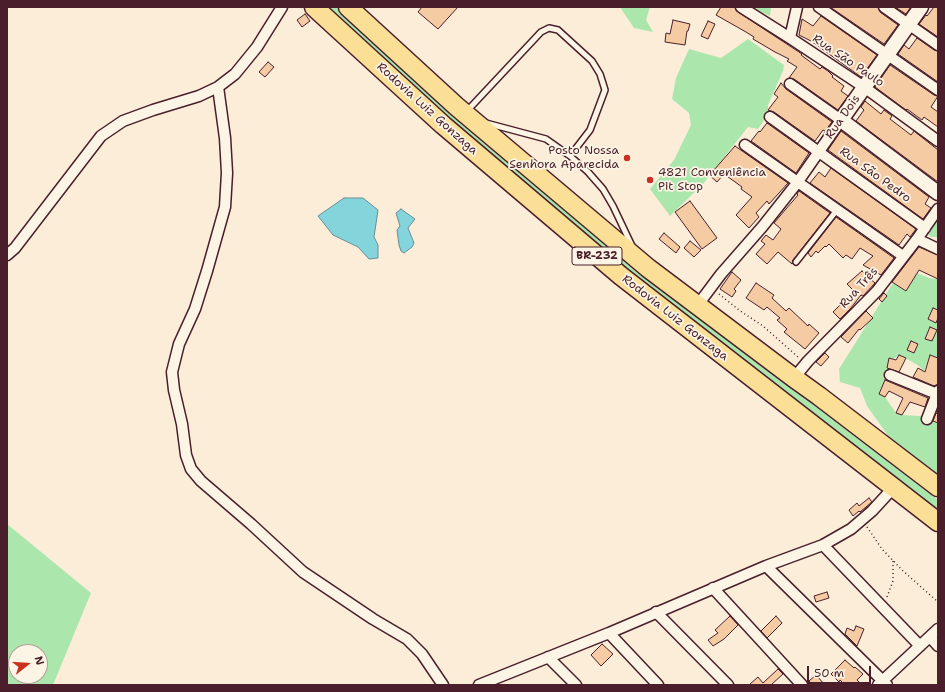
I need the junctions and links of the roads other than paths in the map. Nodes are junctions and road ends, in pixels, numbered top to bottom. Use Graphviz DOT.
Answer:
graph roads {
  1 [pos="282,7"];
  2 [pos="314,7"];
  3 [pos="348,7"];
  4 [pos="741,7"];
  5 [pos="797,7"];
  6 [pos="819,7"];
  7 [pos="884,7"];
  8 [pos="921,7"];
  9 [pos="908,24"];
  10 [pos="790,38"];
  11 [pos="938,45"];
  12 [pos="886,55"];
  13 [pos="790,84"];
  14 [pos="218,87"];
  15 [pos="864,87"];
  16 [pos="938,90"];
  17 [pos="770,116"];
  18 [pos="469,117"];
  19 [pos="841,120"];
  20 [pos="938,141"];
  21 [pos="745,145"];
  22 [pos="819,152"];
  23 [pos="570,156"];
  24 [pos="797,183"];
  25 [pos="938,193"];
  26 [pos="938,209"];
  27 [pos="837,210"];
  28 [pos="925,228"];
  29 [pos="917,239"];
  30 [pos="938,249"];
  31 [pos="7,256"];
  32 [pos="903,256"];
  33 [pos="796,262"];
  34 [pos="648,268"];
  35 [pos="697,306"];
  36 [pos="890,375"];
  37 [pos="794,378"];
  38 [pos="937,393"];
  39 [pos="927,419"];
  40 [pos="894,487"];
  41 [pos="938,487"];
  42 [pos="938,522"];
  43 [pos="823,545"];
  44 [pos="766,566"];
  45 [pos="713,588"];
  46 [pos="656,612"];
  47 [pos="938,630"];
  48 [pos="609,633"];
  49 [pos="930,637"];
  50 [pos="920,646"];
  51 [pos="938,646"];
  52 [pos="548,657"];
  53 [pos="496,682"];
  54 [pos="882,684"];
  55 [pos="443,685"];
  56 [pos="479,685"];
  57 [pos="576,685"];
  58 [pos="658,685"];
  59 [pos="728,685"];
  60 [pos="802,685"];
  1 -- 14 [label="street"];
  2 -- 40 [label="highway, Rodovia Luiz Gonzaga / BR-232"];
  3 -- 18 [label="highway, Rodovia Luiz Gonzaga / BR-232"];
  4 -- 10 [label="street, Rua São Paulo"];
  5 -- 10 [label="street"];
  6 -- 12 [label="street"];
  7 -- 9 [label="street"];
  8 -- 9 [label="main road, Rua Dois"];
  9 -- 11 [label="street"];
  9 -- 12 [label="main road, Rua Dois"];
  10 -- 15 [label="street, Rua São Paulo"];
  12 -- 15 [label="main road, Rua Dois"];
  12 -- 16 [label="street"];
  13 -- 19 [label="street"];
  14 -- 31 [label="street"];
  14 -- 55 [label="street"];
  15 -- 19 [label="main road, Rua Dois"];
  15 -- 20 [label="street, Rua São Paulo"];
  17 -- 22 [label="street, Rua São Pedro"];
  18 -- 23 [label="lane"];
  18 -- 23 [label="lane"];
  18 -- 34 [label="highway, Rodovia Luiz Gonzaga / BR-232"];
  19 -- 22 [label="street, Rua Dois"];
  19 -- 25 [label="main road"];
  21 -- 24 [label="street"];
  22 -- 24 [label="street, Rua Dois"];
  22 -- 28 [label="street, Rua São Pedro"];
  23 -- 34 [label="lane"];
  24 -- 27 [label="street"];
  24 -- 35 [label="street, Rua Dois"];
  26 -- 28 [label="street, Rua Três"];
  27 -- 32 [label="street"];
  27 -- 33 [label="lane"];
  28 -- 29 [label="street, Rua Três"];
  29 -- 30 [label="street"];
  29 -- 32 [label="street, Rua Três"];
  32 -- 37 [label="street, Rua Três"];
  34 -- 35 [label="highway, Rodovia Luiz Gonzaga / BR-232"];
  35 -- 37 [label="highway, Rodovia Luiz Gonzaga / BR-232"];
  36 -- 38 [label="street"];
  37 -- 41 [label="highway, Rodovia Luiz Gonzaga / BR-232"];
  38 -- 39 [label="street"];
  40 -- 42 [label="highway, Rodovia Luiz Gonzaga / BR-232"];
  40 -- 43 [label="street"];
  43 -- 44 [label="street"];
  43 -- 50 [label="street"];
  44 -- 45 [label="street"];
  44 -- 54 [label="street"];
  45 -- 46 [label="street"];
  45 -- 60 [label="street"];
  46 -- 48 [label="street"];
  46 -- 59 [label="street"];
  47 -- 49 [label="street"];
  48 -- 52 [label="street"];
  48 -- 58 [label="street"];
  49 -- 50 [label="street"];
  49 -- 51 [label="street"];
  50 -- 54 [label="street"];
  52 -- 53 [label="street"];
  52 -- 57 [label="street"];
  53 -- 56 [label="street"];
}
